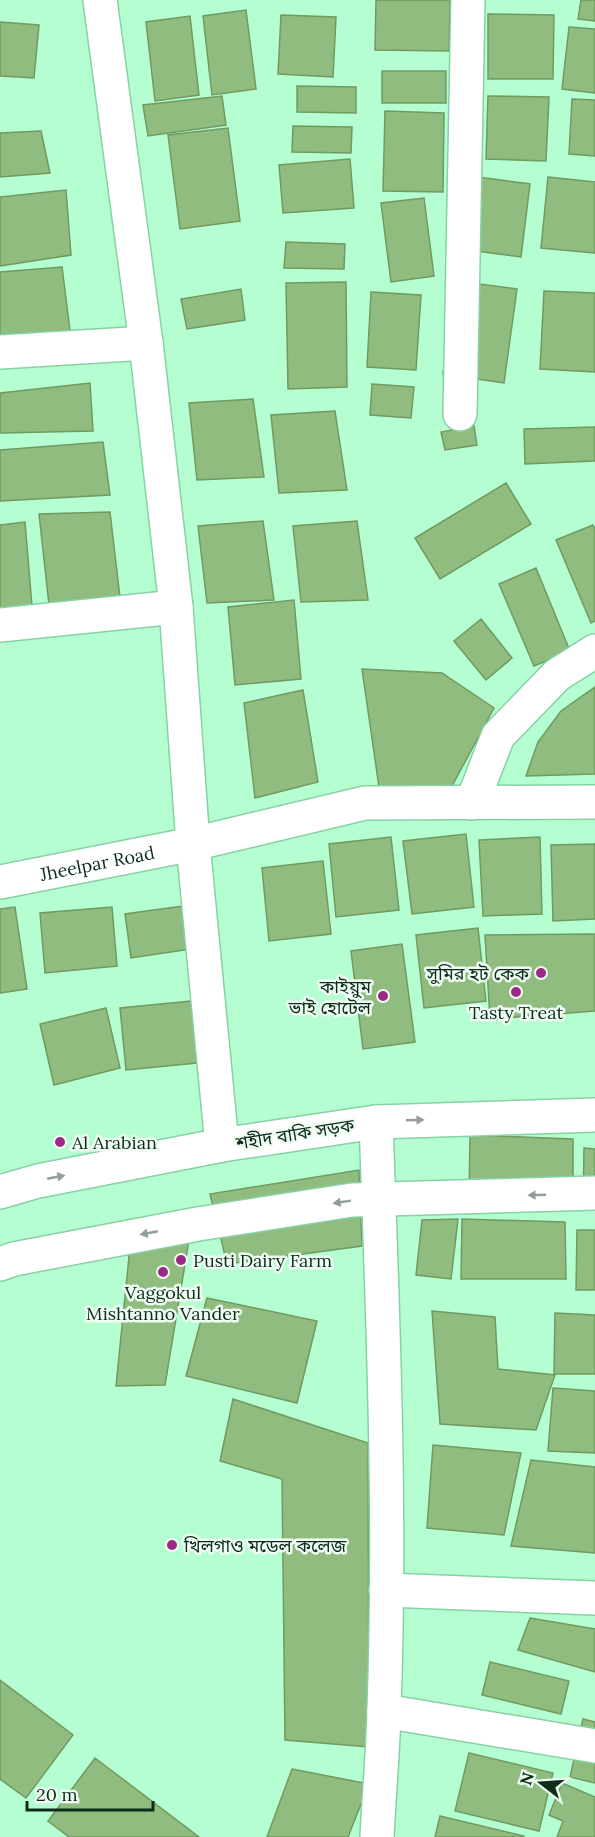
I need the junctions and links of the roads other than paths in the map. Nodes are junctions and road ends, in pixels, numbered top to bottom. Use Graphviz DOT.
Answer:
graph roads {
  1 [pos="100,0"];
  2 [pos="468,0"];
  3 [pos="146,343"];
  4 [pos="0,352"];
  5 [pos="460,414"];
  6 [pos="176,607"];
  7 [pos="0,625"];
  8 [pos="595,651"];
  9 [pos="595,802"];
  10 [pos="472,803"];
  11 [pos="193,844"];
  12 [pos="0,882"];
  13 [pos="595,1115"];
  14 [pos="376,1122"];
  15 [pos="222,1145"];
  16 [pos="0,1192"];
  17 [pos="595,1193"];
  18 [pos="379,1199"];
  19 [pos="0,1264"];
  20 [pos="386,1590"];
  21 [pos="595,1598"];
  22 [pos="384,1711"];
  23 [pos="595,1746"];
  24 [pos="377,1837"];
  1 -- 3 [label="street"];
  2 -- 5 [label="street"];
  3 -- 4 [label="street"];
  3 -- 6 [label="street"];
  6 -- 7 [label="street"];
  6 -- 11 [label="street"];
  8 -- 10 [label="street"];
  9 -- 10 [label="street, Jheelpar Road"];
  10 -- 11 [label="street, Jheelpar Road"];
  11 -- 12 [label="street, Jheelpar Road"];
  11 -- 15 [label="street"];
  14 -- 13 [label="street, শহীদ বাকি সড়ক, one-way"];
  14 -- 15 [label="street, শহীদ বাকি সড়ক"];
  14 -- 18 [label="street"];
  16 -- 15 [label="street, শহীদ বাকি সড়ক, one-way"];
  17 -- 18 [label="street, one-way"];
  18 -- 19 [label="street, one-way"];
  18 -- 20 [label="street"];
  20 -- 21 [label="street"];
  20 -- 22 [label="street"];
  22 -- 23 [label="street"];
  22 -- 24 [label="street"];
}
